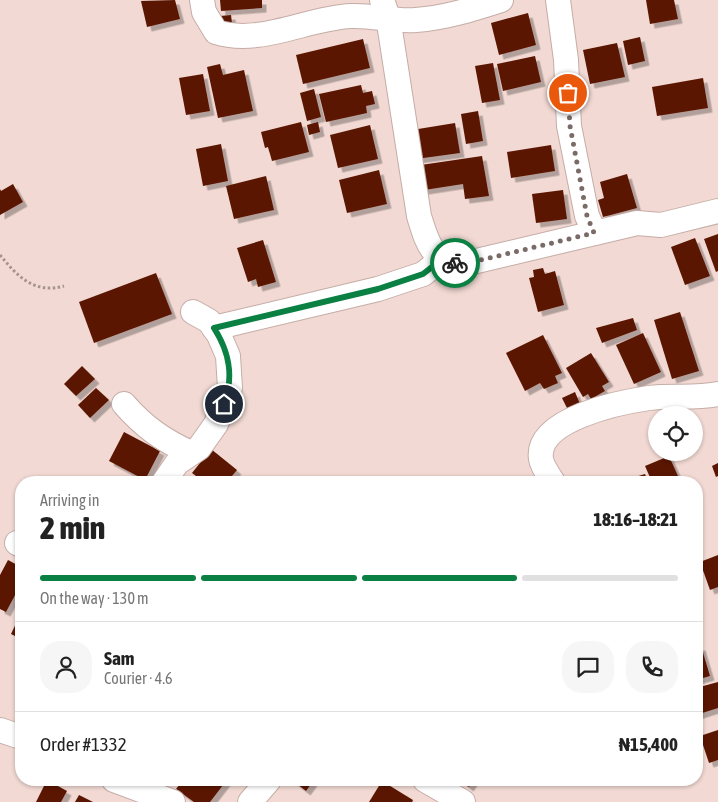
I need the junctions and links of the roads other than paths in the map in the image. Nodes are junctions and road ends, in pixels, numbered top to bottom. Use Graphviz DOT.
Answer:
graph roads {
  1 [pos="202,0"];
  2 [pos="501,0"];
  3 [pos="558,0"];
  4 [pos="385,9"];
  5 [pos="718,212"];
  6 [pos="594,233"];
  7 [pos="442,259"];
  8 [pos="193,312"];
  9 [pos="214,328"];
  10 [pos="717,397"];
  11 [pos="124,404"];
  12 [pos="191,453"];
  13 [pos="168,476"];
  14 [pos="550,476"];
  15 [pos="0,730"];
  16 [pos="15,735"];
  17 [pos="130,786"];
  18 [pos="264,786"];
  19 [pos="435,786"];
  20 [pos="173,802"];
  21 [pos="250,802"];
  22 [pos="463,802"];
  1 -- 4 [label="street"];
  2 -- 4 [label="street"];
  3 -- 6 [label="street"];
  4 -- 7 [label="street"];
  5 -- 6 [label="street"];
  6 -- 7 [label="street"];
  7 -- 9 [label="street"];
  8 -- 9 [label="street"];
  9 -- 12 [label="street"];
  10 -- 14 [label="street"];
  11 -- 12 [label="street"];
  12 -- 13 [label="street"];
  15 -- 16 [label="street"];
  17 -- 20 [label="street"];
  18 -- 21 [label="street"];
  19 -- 22 [label="street"];
}
